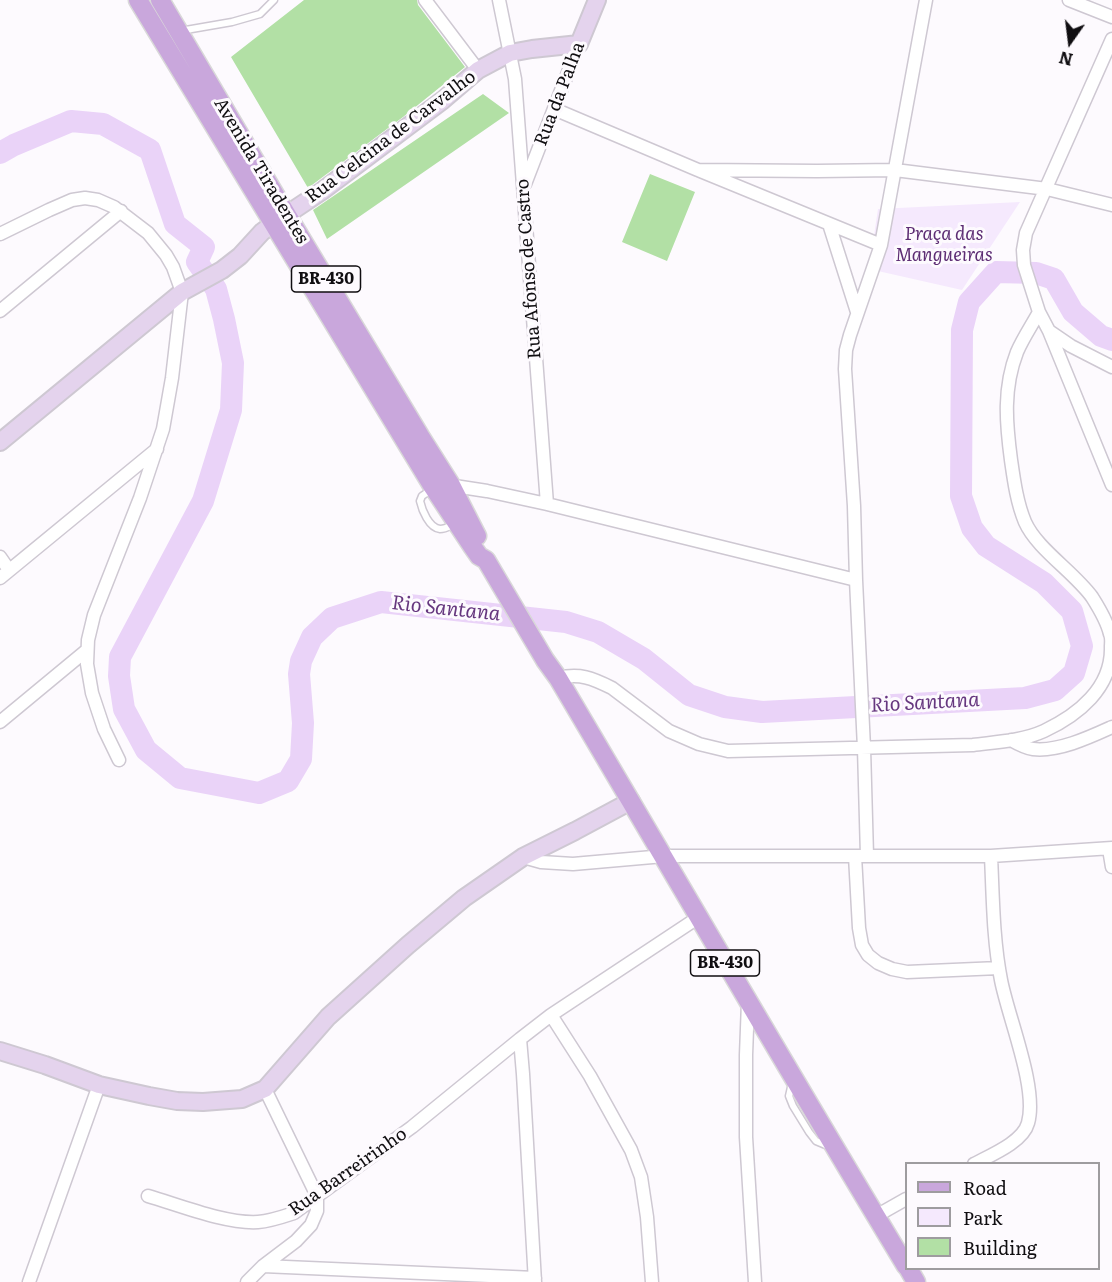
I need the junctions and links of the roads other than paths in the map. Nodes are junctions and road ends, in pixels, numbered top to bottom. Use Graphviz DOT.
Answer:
graph roads {
  1 [pos="160,0"];
  2 [pos="274,0"];
  3 [pos="425,0"];
  4 [pos="499,0"];
  5 [pos="597,0"];
  6 [pos="926,0"];
  7 [pos="1069,0"];
  8 [pos="145,4"];
  9 [pos="1112,17"];
  10 [pos="179,31"];
  11 [pos="1112,39"];
  12 [pos="579,44"];
  13 [pos="510,53"];
  14 [pos="478,70"];
  15 [pos="554,109"];
  16 [pos="698,170"];
  17 [pos="895,170"];
  18 [pos="523,188"];
  19 [pos="1047,189"];
  20 [pos="1112,205"];
  21 [pos="121,211"];
  22 [pos="281,219"];
  23 [pos="829,224"];
  24 [pos="0,234"];
  25 [pos="881,245"];
  26 [pos="183,292"];
  27 [pos="0,311"];
  28 [pos="857,312"];
  29 [pos="1039,312"];
  30 [pos="1049,331"];
  31 [pos="1112,367"];
  32 [pos="0,442"];
  33 [pos="158,448"];
  34 [pos="1112,485"];
  35 [pos="442,486"];
  36 [pos="547,504"];
  37 [pos="462,520"];
  38 [pos="0,557"];
  39 [pos="5,574"];
  40 [pos="856,580"];
  41 [pos="87,651"];
  42 [pos="558,678"];
  43 [pos="0,722"];
  44 [pos="1112,727"];
  45 [pos="1011,740"];
  46 [pos="864,748"];
  47 [pos="119,760"];
  48 [pos="631,801"];
  49 [pos="1110,848"];
  50 [pos="664,856"];
  51 [pos="861,856"];
  52 [pos="991,856"];
  53 [pos="523,857"];
  54 [pos="1112,867"];
  55 [pos="699,917"];
  56 [pos="999,968"];
  57 [pos="748,1002"];
  58 [pos="551,1015"];
  59 [pos="520,1039"];
  60 [pos="0,1052"];
  61 [pos="99,1085"];
  62 [pos="265,1089"];
  63 [pos="978,1162"];
  64 [pos="148,1196"];
  65 [pos="318,1196"];
  66 [pos="905,1200"];
  67 [pos="876,1216"];
  68 [pos="905,1264"];
  69 [pos="263,1266"];
  70 [pos="535,1280"];
  71 [pos="29,1282"];
  72 [pos="247,1282"];
  73 [pos="652,1282"];
  74 [pos="755,1282"];
  1 -- 10 [label="main road, Avenida Tiradentes / BR-430"];
  2 -- 10 [label="lane"];
  3 -- 14 [label="street"];
  4 -- 13 [label="street, Rua Afonso de Castro"];
  5 -- 12 [label="street, Rua da Palha"];
  6 -- 17 [label="street"];
  7 -- 9 [label="street"];
  8 -- 22 [label="main road, BR-430"];
  10 -- 22 [label="main road, Avenida Tiradentes / BR-430"];
  11 -- 19 [label="street"];
  12 -- 13 [label="street, Rua Celcina de Carvalho"];
  12 -- 15 [label="street, Rua da Palha"];
  13 -- 14 [label="street, Rua Celcina de Carvalho"];
  13 -- 18 [label="street, Rua Afonso de Castro"];
  14 -- 22 [label="street, Rua Celcina de Carvalho"];
  15 -- 16 [label="street"];
  15 -- 18 [label="street, Rua da Palha"];
  16 -- 17 [label="street"];
  16 -- 23 [label="street"];
  17 -- 19 [label="street"];
  17 -- 25 [label="street"];
  18 -- 36 [label="street, Rua Afonso de Castro"];
  19 -- 20 [label="street"];
  19 -- 29 [label="street"];
  21 -- 24 [label="street"];
  21 -- 26 [label="street"];
  21 -- 27 [label="street"];
  22 -- 26 [label="street, Rua Celcina de Carvalho"];
  22 -- 35 [label="main road, BR-430"];
  23 -- 25 [label="street"];
  23 -- 28 [label="street"];
  25 -- 28 [label="street"];
  26 -- 32 [label="street, Rua Celcina de Carvalho"];
  26 -- 33 [label="street"];
  28 -- 40 [label="street"];
  29 -- 30 [label="street"];
  29 -- 45 [label="street"];
  30 -- 31 [label="street"];
  30 -- 34 [label="street"];
  33 -- 39 [label="street"];
  33 -- 41 [label="street"];
  35 -- 36 [label="street"];
  35 -- 37 [label="main road, BR-430"];
  35 -- 37 [label="lane"];
  36 -- 40 [label="street"];
  37 -- 42 [label="main road, BR-430"];
  38 -- 39 [label="street"];
  40 -- 46 [label="street"];
  41 -- 43 [label="street"];
  41 -- 47 [label="street"];
  42 -- 46 [label="street"];
  42 -- 48 [label="main road, BR-430"];
  44 -- 45 [label="street"];
  45 -- 46 [label="street"];
  46 -- 51 [label="street"];
  48 -- 50 [label="main road, BR-430"];
  48 -- 53 [label="street"];
  49 -- 52 [label="street"];
  49 -- 54 [label="street"];
  50 -- 51 [label="street"];
  50 -- 53 [label="street"];
  50 -- 55 [label="main road, BR-430"];
  51 -- 52 [label="street"];
  51 -- 56 [label="street"];
  52 -- 56 [label="street"];
  53 -- 62 [label="street"];
  55 -- 57 [label="main road, BR-430"];
  55 -- 58 [label="street, Rua Barreirinho"];
  56 -- 63 [label="street"];
  57 -- 67 [label="main road, BR-430"];
  57 -- 74 [label="street"];
  58 -- 59 [label="street, Rua Barreirinho"];
  58 -- 73 [label="street"];
  59 -- 65 [label="street, Rua Barreirinho"];
  59 -- 70 [label="street"];
  60 -- 61 [label="street"];
  61 -- 62 [label="street"];
  61 -- 71 [label="street"];
  62 -- 65 [label="street"];
  64 -- 65 [label="street, Rua Barreirinho"];
  65 -- 69 [label="street"];
  66 -- 67 [label="street"];
  67 -- 68 [label="main road, BR-430"];
  69 -- 70 [label="street"];
  69 -- 72 [label="street"];
}
